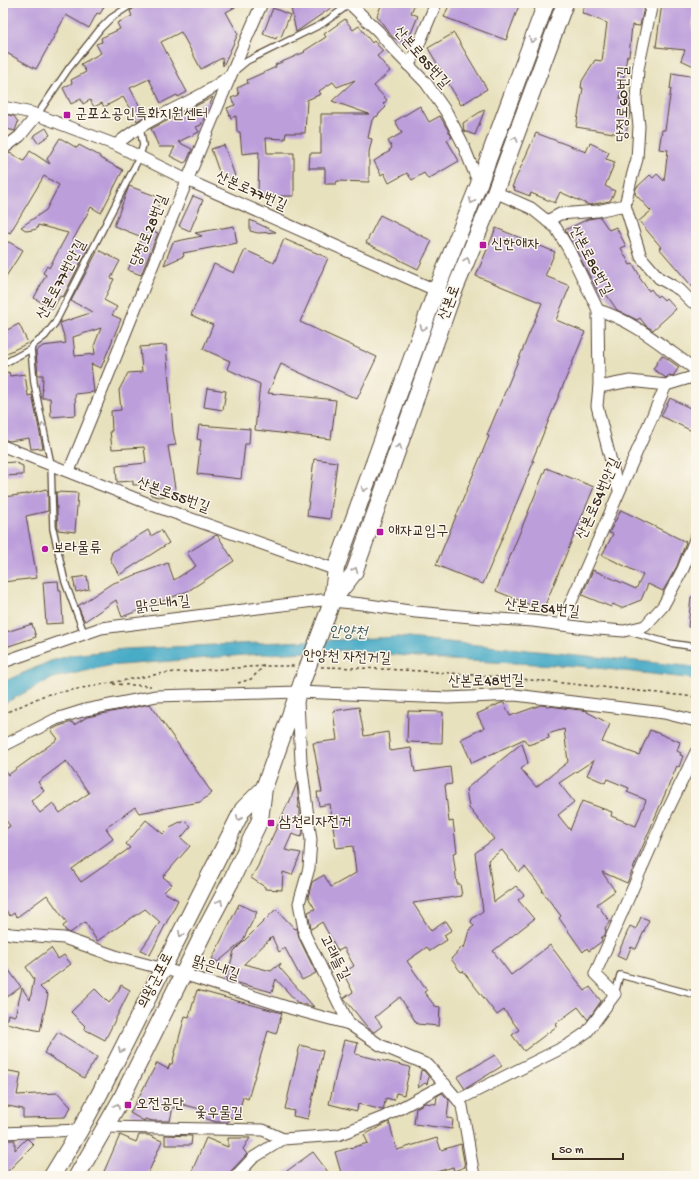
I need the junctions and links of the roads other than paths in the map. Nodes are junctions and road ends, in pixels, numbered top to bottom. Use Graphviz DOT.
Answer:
graph roads {
  1 [pos="134,3"];
  2 [pos="262,3"];
  3 [pos="350,3"];
  4 [pos="436,3"];
  5 [pos="546,3"];
  6 [pos="565,3"];
  7 [pos="652,3"];
  8 [pos="408,65"];
  9 [pos="230,76"];
  10 [pos="3,107"];
  11 [pos="37,115"];
  12 [pos="140,127"];
  13 [pos="116,145"];
  14 [pos="3,149"];
  15 [pos="140,156"];
  16 [pos="187,180"];
  17 [pos="479,184"];
  18 [pos="495,192"];
  19 [pos="625,205"];
  20 [pos="547,221"];
  21 [pos="436,291"];
  22 [pos="452,296"];
  23 [pos="696,301"];
  24 [pos="598,310"];
  25 [pos="31,349"];
  26 [pos="3,364"];
  27 [pos="696,373"];
  28 [pos="696,376"];
  29 [pos="666,385"];
  30 [pos="599,387"];
  31 [pos="3,446"];
  32 [pos="51,464"];
  33 [pos="69,471"];
  34 [pos="619,489"];
  35 [pos="695,542"];
  36 [pos="336,568"];
  37 [pos="331,606"];
  38 [pos="560,625"];
  39 [pos="624,631"];
  40 [pos="84,634"];
  41 [pos="696,647"];
  42 [pos="3,662"];
  43 [pos="300,680"];
  44 [pos="696,721"];
  45 [pos="3,746"];
  46 [pos="696,752"];
  47 [pos="264,788"];
  48 [pos="3,932"];
  49 [pos="162,969"];
  50 [pos="182,974"];
  51 [pos="615,994"];
  52 [pos="696,995"];
  53 [pos="349,1024"];
  54 [pos="445,1084"];
  55 [pos="458,1100"];
  56 [pos="105,1127"];
  57 [pos="80,1130"];
  58 [pos="3,1133"];
  59 [pos="283,1140"];
  60 [pos="240,1175"];
  61 [pos="52,1176"];
  62 [pos="77,1176"];
  63 [pos="474,1176"];
  1 -- 11 [label="lane"];
  2 -- 9 [label="street, 당정로28번길"];
  3 -- 8 [label="street, 산본로85번길"];
  3 -- 9 [label="lane"];
  4 -- 8 [label="street"];
  5 -- 17 [label="street, 산본로, one-way"];
  18 -- 6 [label="street, 산본로, one-way"];
  7 -- 19 [label="street, 당정로60번길"];
  8 -- 17 [label="street, 산본로85번길"];
  9 -- 12 [label="street"];
  9 -- 16 [label="street, 당정로28번길"];
  10 -- 11 [label="street, 산본로77번길"];
  11 -- 13 [label="street, 산본로77번길"];
  11 -- 14 [label="street"];
  12 -- 13 [label="street"];
  12 -- 15 [label="lane"];
  13 -- 15 [label="street, 산본로77번길"];
  15 -- 16 [label="street, 산본로77번길"];
  15 -- 25 [label="lane, 산본로77번안길"];
  16 -- 21 [label="street, 산본로77번길"];
  16 -- 33 [label="street, 당정로28번길"];
  17 -- 21 [label="street, 산본로, one-way"];
  18 -- 20 [label="street, 산본로86번길"];
  22 -- 18 [label="street, 산본로, one-way"];
  19 -- 20 [label="street"];
  19 -- 23 [label="street"];
  20 -- 24 [label="street, 산본로86번길"];
  21 -- 22 [label="street, 산본로77번길"];
  21 -- 36 [label="street, 산본로, one-way"];
  37 -- 22 [label="street, 산본로, one-way"];
  24 -- 27 [label="street, 산본로86번길"];
  24 -- 30 [label="street"];
  25 -- 26 [label="lane, 산본로77번안길"];
  32 -- 25 [label="lane, one-way"];
  28 -- 29 [label="street"];
  29 -- 30 [label="street"];
  29 -- 34 [label="street, 산본로54번안길"];
  30 -- 34 [label="street"];
  31 -- 32 [label="street, 산본로55번길"];
  32 -- 33 [label="street, 산본로55번길"];
  32 -- 40 [label="lane"];
  33 -- 36 [label="street, 산본로55번길"];
  34 -- 38 [label="street, 산본로54번안길"];
  35 -- 39 [label="street, 산본로54번길"];
  36 -- 37 [label="street, 산본로"];
  37 -- 38 [label="street, 산본로54번길"];
  37 -- 40 [label="street, 맑은내1길"];
  37 -- 43 [label="street, 의왕군포로, bridge"];
  38 -- 39 [label="street, 산본로54번길"];
  39 -- 41 [label="lane"];
  40 -- 42 [label="street, 맑은내1길"];
  43 -- 44 [label="street, 산본로48번길"];
  43 -- 45 [label="street"];
  43 -- 47 [label="street, 의왕군포로"];
  43 -- 53 [label="street, 고래들길"];
  46 -- 51 [label="street"];
  47 -- 49 [label="street, 의왕군포로, one-way"];
  50 -- 47 [label="street, 의왕군포로, one-way"];
  48 -- 49 [label="street, 맑은내길"];
  49 -- 50 [label="street, 맑은내길"];
  49 -- 57 [label="street, 의왕군포로, one-way"];
  50 -- 53 [label="street, 맑은내길"];
  56 -- 50 [label="street, 의왕군포로, one-way"];
  51 -- 52 [label="lane"];
  51 -- 55 [label="street"];
  53 -- 54 [label="street, 고래들길"];
  54 -- 55 [label="street, 고래들길"];
  54 -- 59 [label="street"];
  55 -- 63 [label="street, 고래들길"];
  56 -- 59 [label="street, 옻우물길"];
  56 -- 62 [label="street, 의왕군포로"];
  57 -- 58 [label="street"];
  57 -- 61 [label="street, 의왕군포로"];
  59 -- 60 [label="street"];
}
